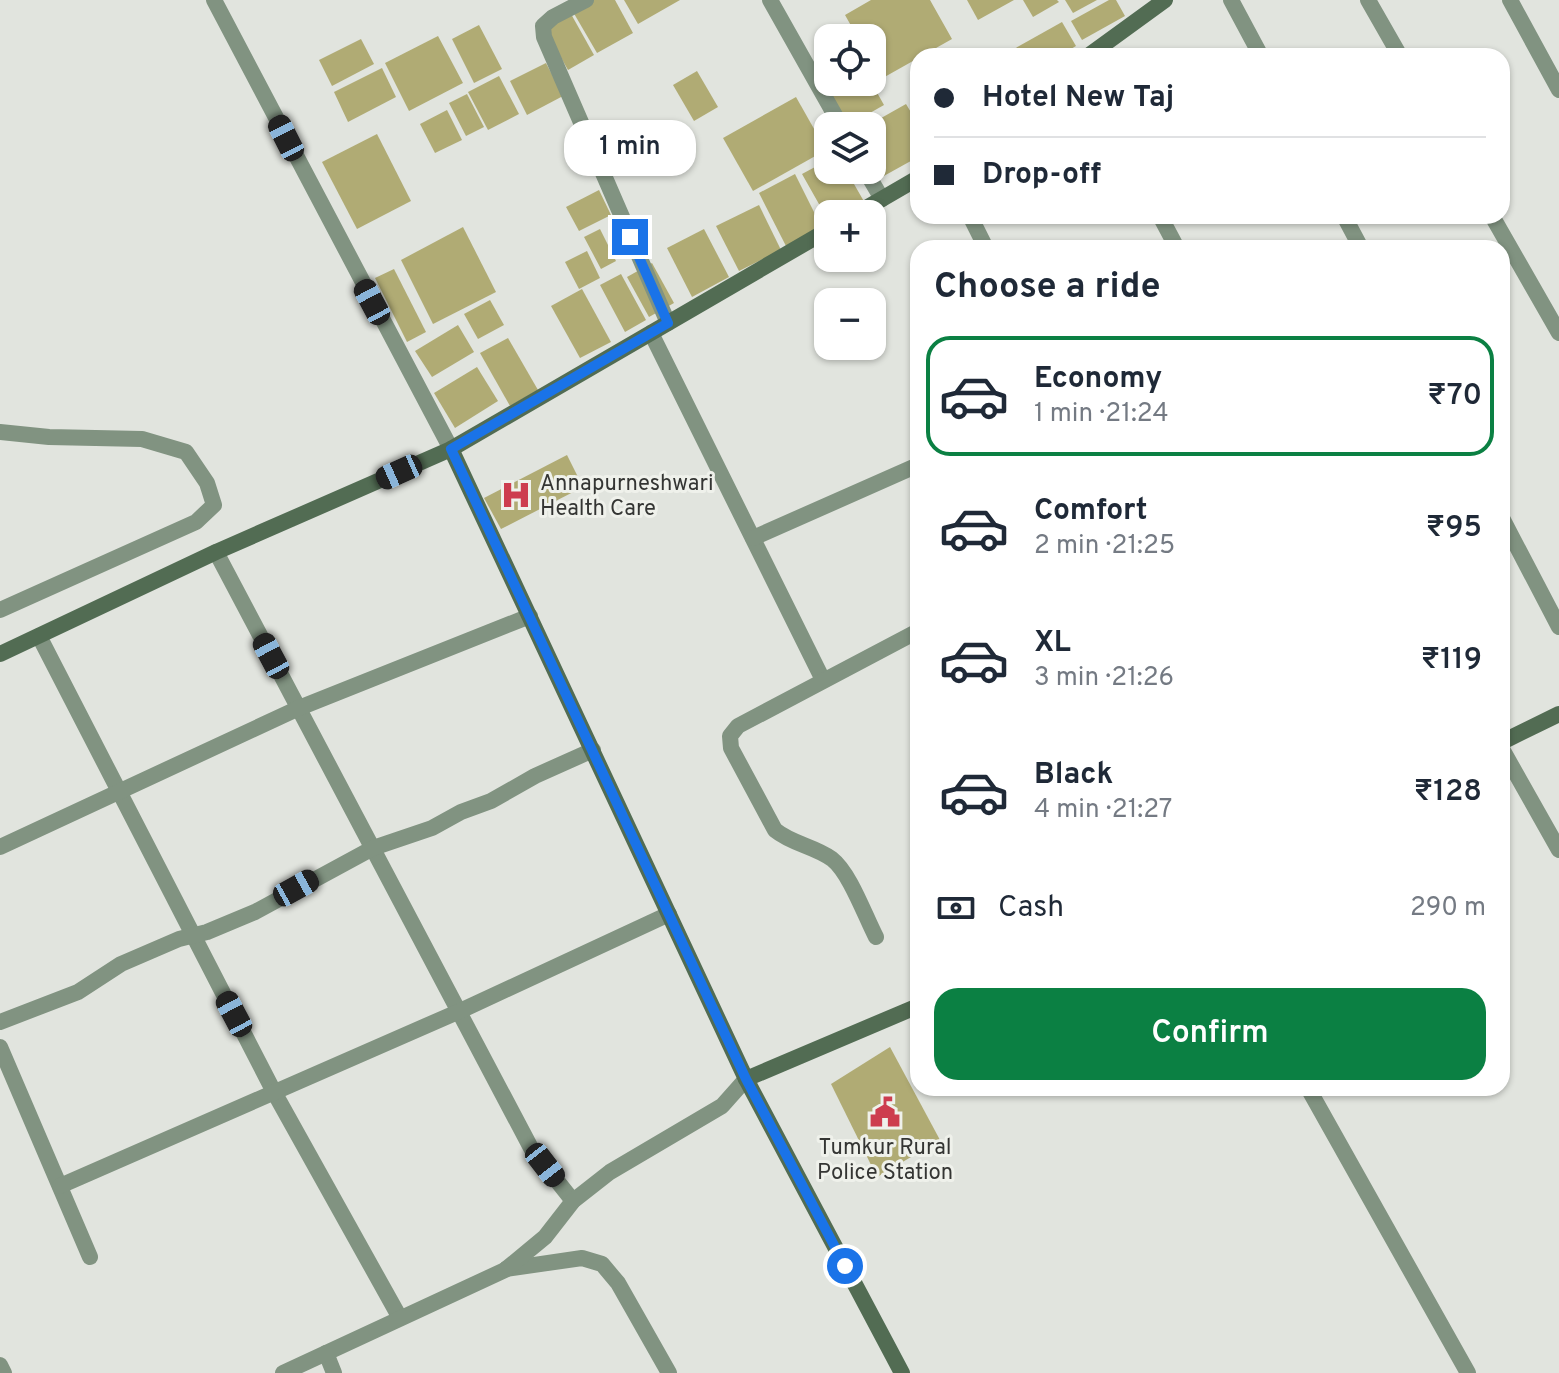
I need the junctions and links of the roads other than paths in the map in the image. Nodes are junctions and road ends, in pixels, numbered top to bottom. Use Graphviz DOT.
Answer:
graph roads {
  1 [pos="214,0"];
  2 [pos="586,0"];
  3 [pos="770,0"];
  4 [pos="1165,0"];
  5 [pos="1231,0"];
  6 [pos="1368,0"];
  7 [pos="1510,0"];
  8 [pos="1147,6"];
  9 [pos="1097,48"];
  10 [pos="1257,48"];
  11 [pos="1395,48"];
  12 [pos="1559,90"];
  13 [pos="833,112"];
  14 [pos="910,183"];
  15 [pos="873,184"];
  16 [pos="882,199"];
  17 [pos="814,238"];
  18 [pos="1510,247"];
  19 [pos="668,323"];
  20 [pos="651,333"];
  21 [pos="1559,333"];
  22 [pos="0,432"];
  23 [pos="451,449"];
  24 [pos="910,469"];
  25 [pos="1510,533"];
  26 [pos="753,538"];
  27 [pos="216,552"];
  28 [pos="0,610"];
  29 [pos="530,616"];
  30 [pos="1559,627"];
  31 [pos="910,635"];
  32 [pos="39,636"];
  33 [pos="0,654"];
  34 [pos="823,680"];
  35 [pos="299,708"];
  36 [pos="1559,714"];
  37 [pos="1510,738"];
  38 [pos="593,750"];
  39 [pos="1510,763"];
  40 [pos="119,791"];
  41 [pos="0,847"];
  42 [pos="373,848"];
  43 [pos="1559,850"];
  44 [pos="669,914"];
  45 [pos="193,936"];
  46 [pos="876,937"];
  47 [pos="910,1009"];
  48 [pos="460,1011"];
  49 [pos="0,1022"];
  50 [pos="0,1047"];
  51 [pos="746,1079"];
  52 [pos="274,1092"];
  53 [pos="1312,1096"];
  54 [pos="60,1186"];
  55 [pos="573,1201"];
  56 [pos="90,1257"];
  57 [pos="505,1270"];
  58 [pos="400,1318"];
  59 [pos="326,1353"];
  60 [pos="0,1365"];
  61 [pos="4,1373"];
  62 [pos="283,1373"];
  63 [pos="334,1373"];
  64 [pos="669,1373"];
  65 [pos="902,1373"];
  66 [pos="1468,1373"];
  1 -- 23 [label="street"];
  2 -- 19 [label="street"];
  3 -- 13 [label="street"];
  4 -- 8 [label="street"];
  5 -- 10 [label="street"];
  6 -- 11 [label="street"];
  7 -- 12 [label="street"];
  8 -- 9 [label="street"];
  14 -- 16 [label="street"];
  15 -- 16 [label="street"];
  17 -- 19 [label="street"];
  18 -- 21 [label="street"];
  19 -- 20 [label="street"];
  20 -- 23 [label="street"];
  20 -- 26 [label="street"];
  22 -- 28 [label="street"];
  23 -- 27 [label="street"];
  23 -- 29 [label="street"];
  24 -- 26 [label="street"];
  25 -- 30 [label="street"];
  26 -- 34 [label="street"];
  27 -- 32 [label="street"];
  27 -- 35 [label="street"];
  29 -- 35 [label="street"];
  29 -- 38 [label="street"];
  31 -- 34 [label="street"];
  32 -- 33 [label="street"];
  32 -- 40 [label="street"];
  34 -- 46 [label="street"];
  35 -- 40 [label="street"];
  35 -- 42 [label="street"];
  36 -- 37 [label="street"];
  38 -- 42 [label="street"];
  38 -- 44 [label="street"];
  39 -- 43 [label="street"];
  40 -- 41 [label="street"];
  40 -- 45 [label="street"];
  42 -- 45 [label="street"];
  42 -- 48 [label="street"];
  44 -- 48 [label="street"];
  44 -- 51 [label="street"];
  45 -- 49 [label="street"];
  45 -- 52 [label="street"];
  47 -- 51 [label="street"];
  48 -- 52 [label="street"];
  48 -- 55 [label="street"];
  50 -- 54 [label="street"];
  51 -- 55 [label="street"];
  51 -- 65 [label="street"];
  52 -- 54 [label="street"];
  52 -- 58 [label="street"];
  53 -- 66 [label="street"];
  54 -- 56 [label="street"];
  55 -- 57 [label="street"];
  57 -- 58 [label="street"];
  57 -- 64 [label="street"];
  58 -- 59 [label="street"];
  59 -- 62 [label="street"];
  59 -- 63 [label="street"];
  60 -- 61 [label="street"];
}
